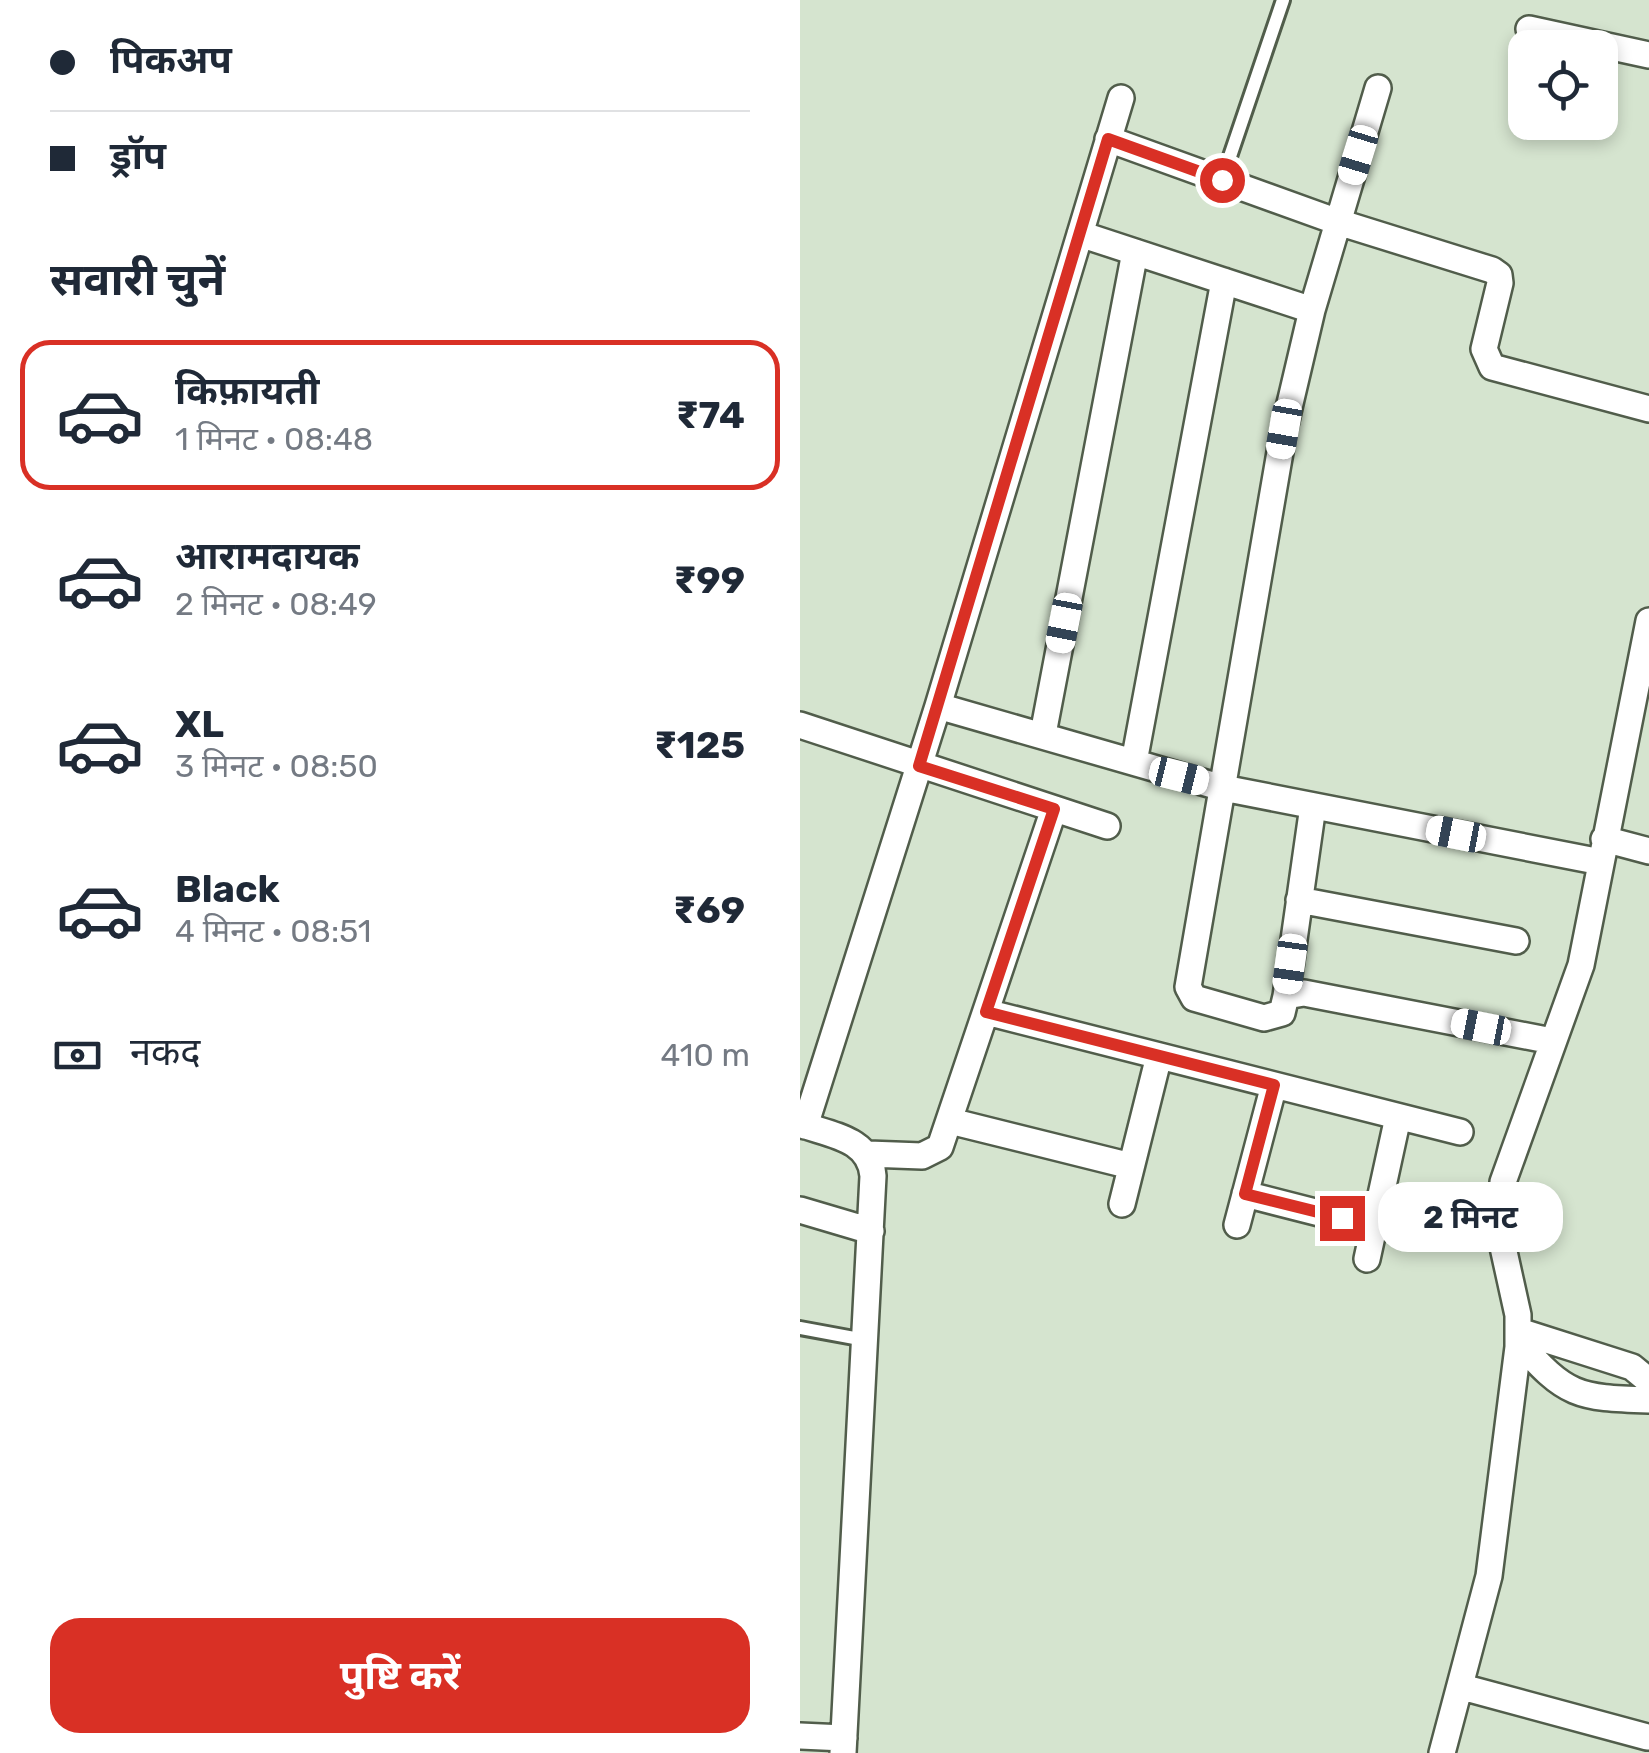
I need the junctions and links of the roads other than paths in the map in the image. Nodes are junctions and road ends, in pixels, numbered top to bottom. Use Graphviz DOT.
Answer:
graph roads {
  1 [pos="1284,0"];
  2 [pos="1530,29"];
  3 [pos="1649,55"];
  4 [pos="1378,88"];
  5 [pos="1121,98"];
  6 [pos="1108,139"];
  7 [pos="1222,180"];
  8 [pos="1338,222"];
  9 [pos="1080,234"];
  10 [pos="1135,252"];
  11 [pos="1224,281"];
  12 [pos="1312,310"];
  13 [pos="1649,409"];
  14 [pos="1649,621"];
  15 [pos="938,706"];
  16 [pos="800,725"];
  17 [pos="1044,734"];
  18 [pos="1134,762"];
  19 [pos="919,766"];
  20 [pos="1223,788"];
  21 [pos="1312,806"];
  22 [pos="1054,809"];
  23 [pos="1107,826"];
  24 [pos="1602,851"];
  25 [pos="1649,851"];
  26 [pos="1300,900"];
  27 [pos="1516,942"];
  28 [pos="1286,996"];
  29 [pos="986,1012"];
  30 [pos="1552,1041"];
  31 [pos="1159,1056"];
  32 [pos="1274,1085"];
  33 [pos="1398,1117"];
  34 [pos="950,1121"];
  35 [pos="802,1125"];
  36 [pos="1460,1132"];
  37 [pos="868,1154"];
  38 [pos="1131,1166"];
  39 [pos="1245,1194"];
  40 [pos="1122,1204"];
  41 [pos="800,1210"];
  42 [pos="1237,1225"];
  43 [pos="1374,1227"];
  44 [pos="871,1232"];
  45 [pos="1367,1258"];
  46 [pos="800,1328"];
  47 [pos="1518,1336"];
  48 [pos="865,1340"];
  49 [pos="1649,1381"];
  50 [pos="1649,1400"];
  51 [pos="1462,1687"];
  52 [pos="800,1736"];
  53 [pos="1647,1737"];
  54 [pos="844,1746"];
  55 [pos="1442,1753"];
  1 -- 7 [label="lane"];
  2 -- 3 [label="street"];
  4 -- 8 [label="street"];
  5 -- 6 [label="street"];
  6 -- 7 [label="street"];
  6 -- 9 [label="street"];
  7 -- 8 [label="street"];
  8 -- 12 [label="street"];
  8 -- 13 [label="street"];
  9 -- 10 [label="street"];
  9 -- 15 [label="street"];
  10 -- 11 [label="street"];
  10 -- 17 [label="street"];
  11 -- 12 [label="street"];
  11 -- 18 [label="street"];
  12 -- 20 [label="street"];
  14 -- 24 [label="street"];
  15 -- 17 [label="street"];
  15 -- 19 [label="street"];
  16 -- 19 [label="street"];
  17 -- 18 [label="street"];
  18 -- 20 [label="street"];
  19 -- 22 [label="street"];
  19 -- 35 [label="street"];
  20 -- 21 [label="street"];
  20 -- 28 [label="street"];
  21 -- 24 [label="street"];
  21 -- 26 [label="street"];
  22 -- 23 [label="street"];
  22 -- 29 [label="street"];
  24 -- 25 [label="street"];
  24 -- 30 [label="street"];
  26 -- 27 [label="street"];
  26 -- 28 [label="street"];
  28 -- 30 [label="street"];
  29 -- 31 [label="street"];
  29 -- 34 [label="street"];
  30 -- 47 [label="street"];
  31 -- 32 [label="street"];
  31 -- 38 [label="street"];
  32 -- 33 [label="street"];
  32 -- 39 [label="street"];
  33 -- 36 [label="street"];
  33 -- 43 [label="street"];
  34 -- 37 [label="street"];
  34 -- 38 [label="street"];
  35 -- 37 [label="street"];
  37 -- 44 [label="street"];
  38 -- 40 [label="street"];
  39 -- 42 [label="street"];
  39 -- 43 [label="street"];
  41 -- 44 [label="street"];
  43 -- 45 [label="street"];
  44 -- 48 [label="street"];
  46 -- 48 [label="lane"];
  47 -- 49 [label="street"];
  47 -- 50 [label="street"];
  47 -- 51 [label="street"];
  48 -- 54 [label="street"];
  51 -- 53 [label="street"];
  51 -- 55 [label="street"];
  52 -- 54 [label="street"];
}
